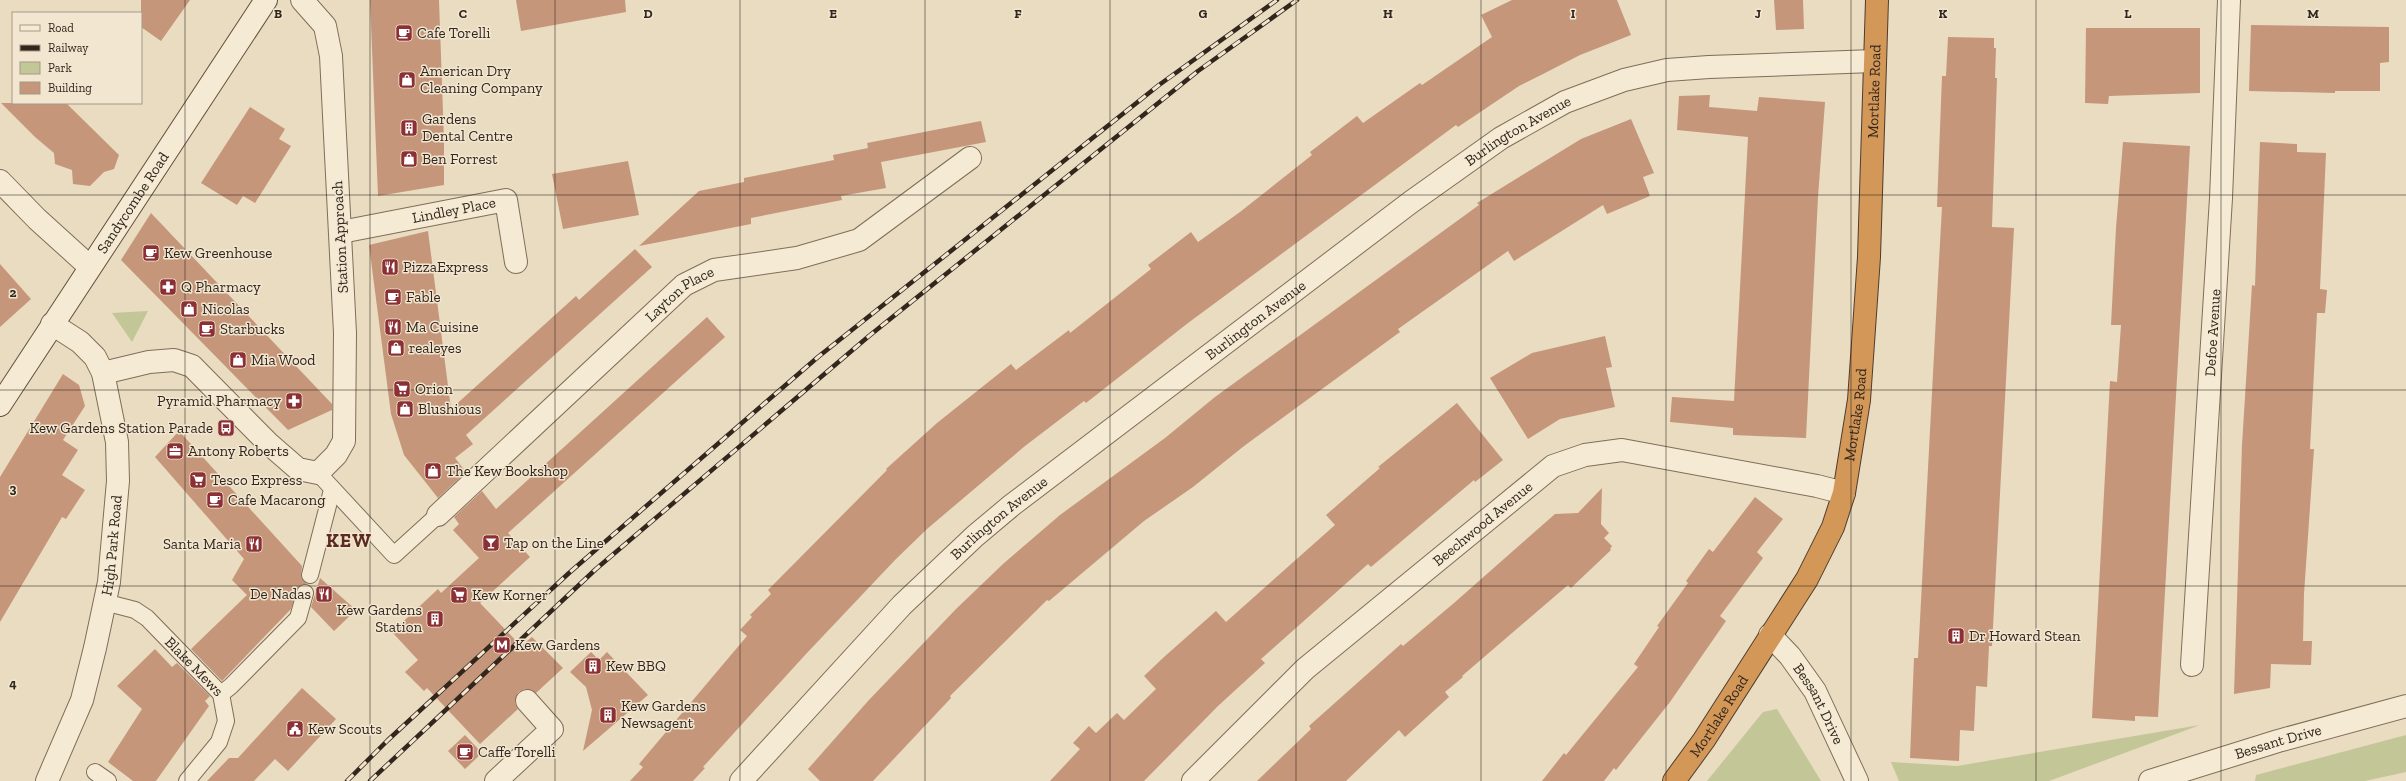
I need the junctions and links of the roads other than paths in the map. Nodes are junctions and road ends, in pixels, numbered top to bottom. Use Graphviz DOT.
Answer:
graph roads {
  1 [pos="266,0"];
  2 [pos="302,0"];
  3 [pos="1877,0"];
  4 [pos="2229,0"];
  5 [pos="1874,61"];
  6 [pos="970,158"];
  7 [pos="0,181"];
  8 [pos="341,232"];
  9 [pos="516,262"];
  10 [pos="90,267"];
  11 [pos="52,324"];
  12 [pos="103,373"];
  13 [pos="0,405"];
  14 [pos="316,477"];
  15 [pos="1844,493"];
  16 [pos="438,515"];
  17 [pos="310,575"];
  18 [pos="305,593"];
  19 [pos="104,602"];
  20 [pos="1770,635"];
  21 [pos="2192,665"];
  22 [pos="221,694"];
  23 [pos="527,701"];
  24 [pos="2406,706"];
  25 [pos="47,781"];
  26 [pos="187,781"];
  27 [pos="496,781"];
  28 [pos="741,781"];
  29 [pos="1193,781"];
  30 [pos="1674,781"];
  31 [pos="1857,781"];
  32 [pos="2150,781"];
  1 -- 10 [label="street, Sandycombe Road"];
  2 -- 8 [label="street, Station Approach"];
  3 -- 5 [label="highway, Mortlake Road"];
  4 -- 21 [label="street, Defoe Avenue"];
  5 -- 15 [label="highway, Mortlake Road"];
  5 -- 28 [label="street, Burlington Avenue"];
  6 -- 16 [label="street, Layton Place"];
  7 -- 10 [label="street"];
  8 -- 9 [label="street, Lindley Place"];
  8 -- 14 [label="street, Station Approach"];
  10 -- 11 [label="street, Sandycombe Road"];
  11 -- 12 [label="street, High Park Road"];
  11 -- 13 [label="street, Sandycombe Road"];
  12 -- 14 [label="street"];
  12 -- 19 [label="street, High Park Road"];
  14 -- 16 [label="lane"];
  14 -- 17 [label="lane"];
  15 -- 20 [label="highway, Mortlake Road"];
  15 -- 29 [label="street, Beechwood Avenue"];
  18 -- 22 [label="lane"];
  19 -- 22 [label="lane, Blake Mews"];
  19 -- 25 [label="street, High Park Road"];
  20 -- 30 [label="highway, Mortlake Road"];
  20 -- 31 [label="street, Bessant Drive"];
  22 -- 26 [label="lane, Blake Mews"];
  23 -- 27 [label="street"];
  24 -- 32 [label="street, Bessant Drive"];
}
